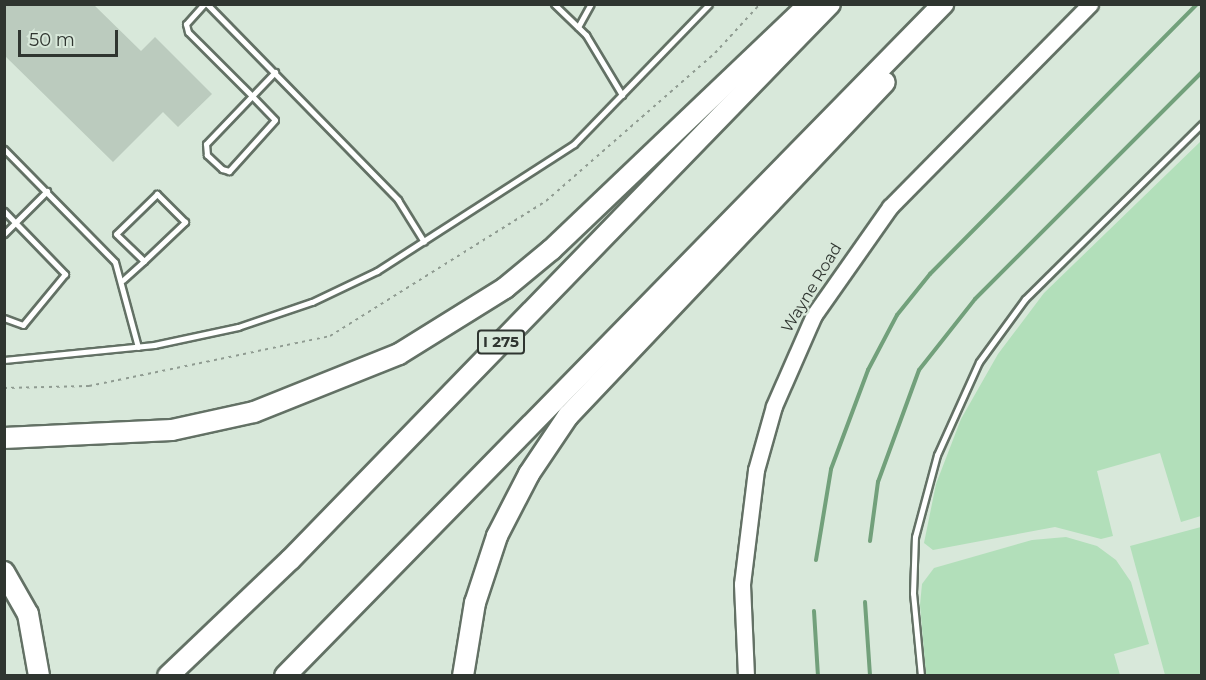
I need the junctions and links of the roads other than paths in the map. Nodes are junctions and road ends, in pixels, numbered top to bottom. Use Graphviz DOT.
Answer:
graph roads {
  1 [pos="206,4"];
  2 [pos="554,4"];
  3 [pos="591,4"];
  4 [pos="709,4"];
  5 [pos="809,4"];
  6 [pos="830,4"];
  7 [pos="943,4"];
  8 [pos="954,4"];
  9 [pos="1090,4"];
  10 [pos="578,27"];
  11 [pos="275,72"];
  12 [pos="622,95"];
  13 [pos="252,96"];
  14 [pos="1202,124"];
  15 [pos="4,149"];
  16 [pos="47,191"];
  17 [pos="4,211"];
  18 [pos="16,222"];
  19 [pos="4,234"];
  20 [pos="424,242"];
  21 [pos="144,261"];
  22 [pos="123,280"];
  23 [pos="4,318"];
  24 [pos="138,347"];
  25 [pos="4,360"];
  26 [pos="4,438"];
  27 [pos="4,572"];
  28 [pos="39,675"];
  29 [pos="168,675"];
  30 [pos="285,675"];
  31 [pos="463,675"];
  32 [pos="746,675"];
  33 [pos="921,675"];
  1 -- 11 [label="lane"];
  1 -- 13 [label="lane"];
  2 -- 10 [label="lane"];
  3 -- 10 [label="lane"];
  4 -- 12 [label="lane"];
  5 -- 26 [label="highway"];
  6 -- 29 [label="highway, I 275"];
  7 -- 30 [label="highway"];
  8 -- 31 [label="highway"];
  9 -- 32 [label="main road, Wayne Road"];
  10 -- 12 [label="lane"];
  11 -- 13 [label="lane"];
  11 -- 20 [label="lane"];
  12 -- 20 [label="lane"];
  13 -- 13 [label="lane"];
  14 -- 33 [label="lane"];
  15 -- 16 [label="lane"];
  16 -- 18 [label="lane"];
  16 -- 22 [label="lane"];
  17 -- 18 [label="lane"];
  18 -- 19 [label="lane"];
  18 -- 23 [label="lane"];
  20 -- 24 [label="lane"];
  21 -- 21 [label="lane"];
  21 -- 22 [label="lane"];
  22 -- 24 [label="lane"];
  24 -- 25 [label="lane"];
  27 -- 28 [label="highway"];
}
